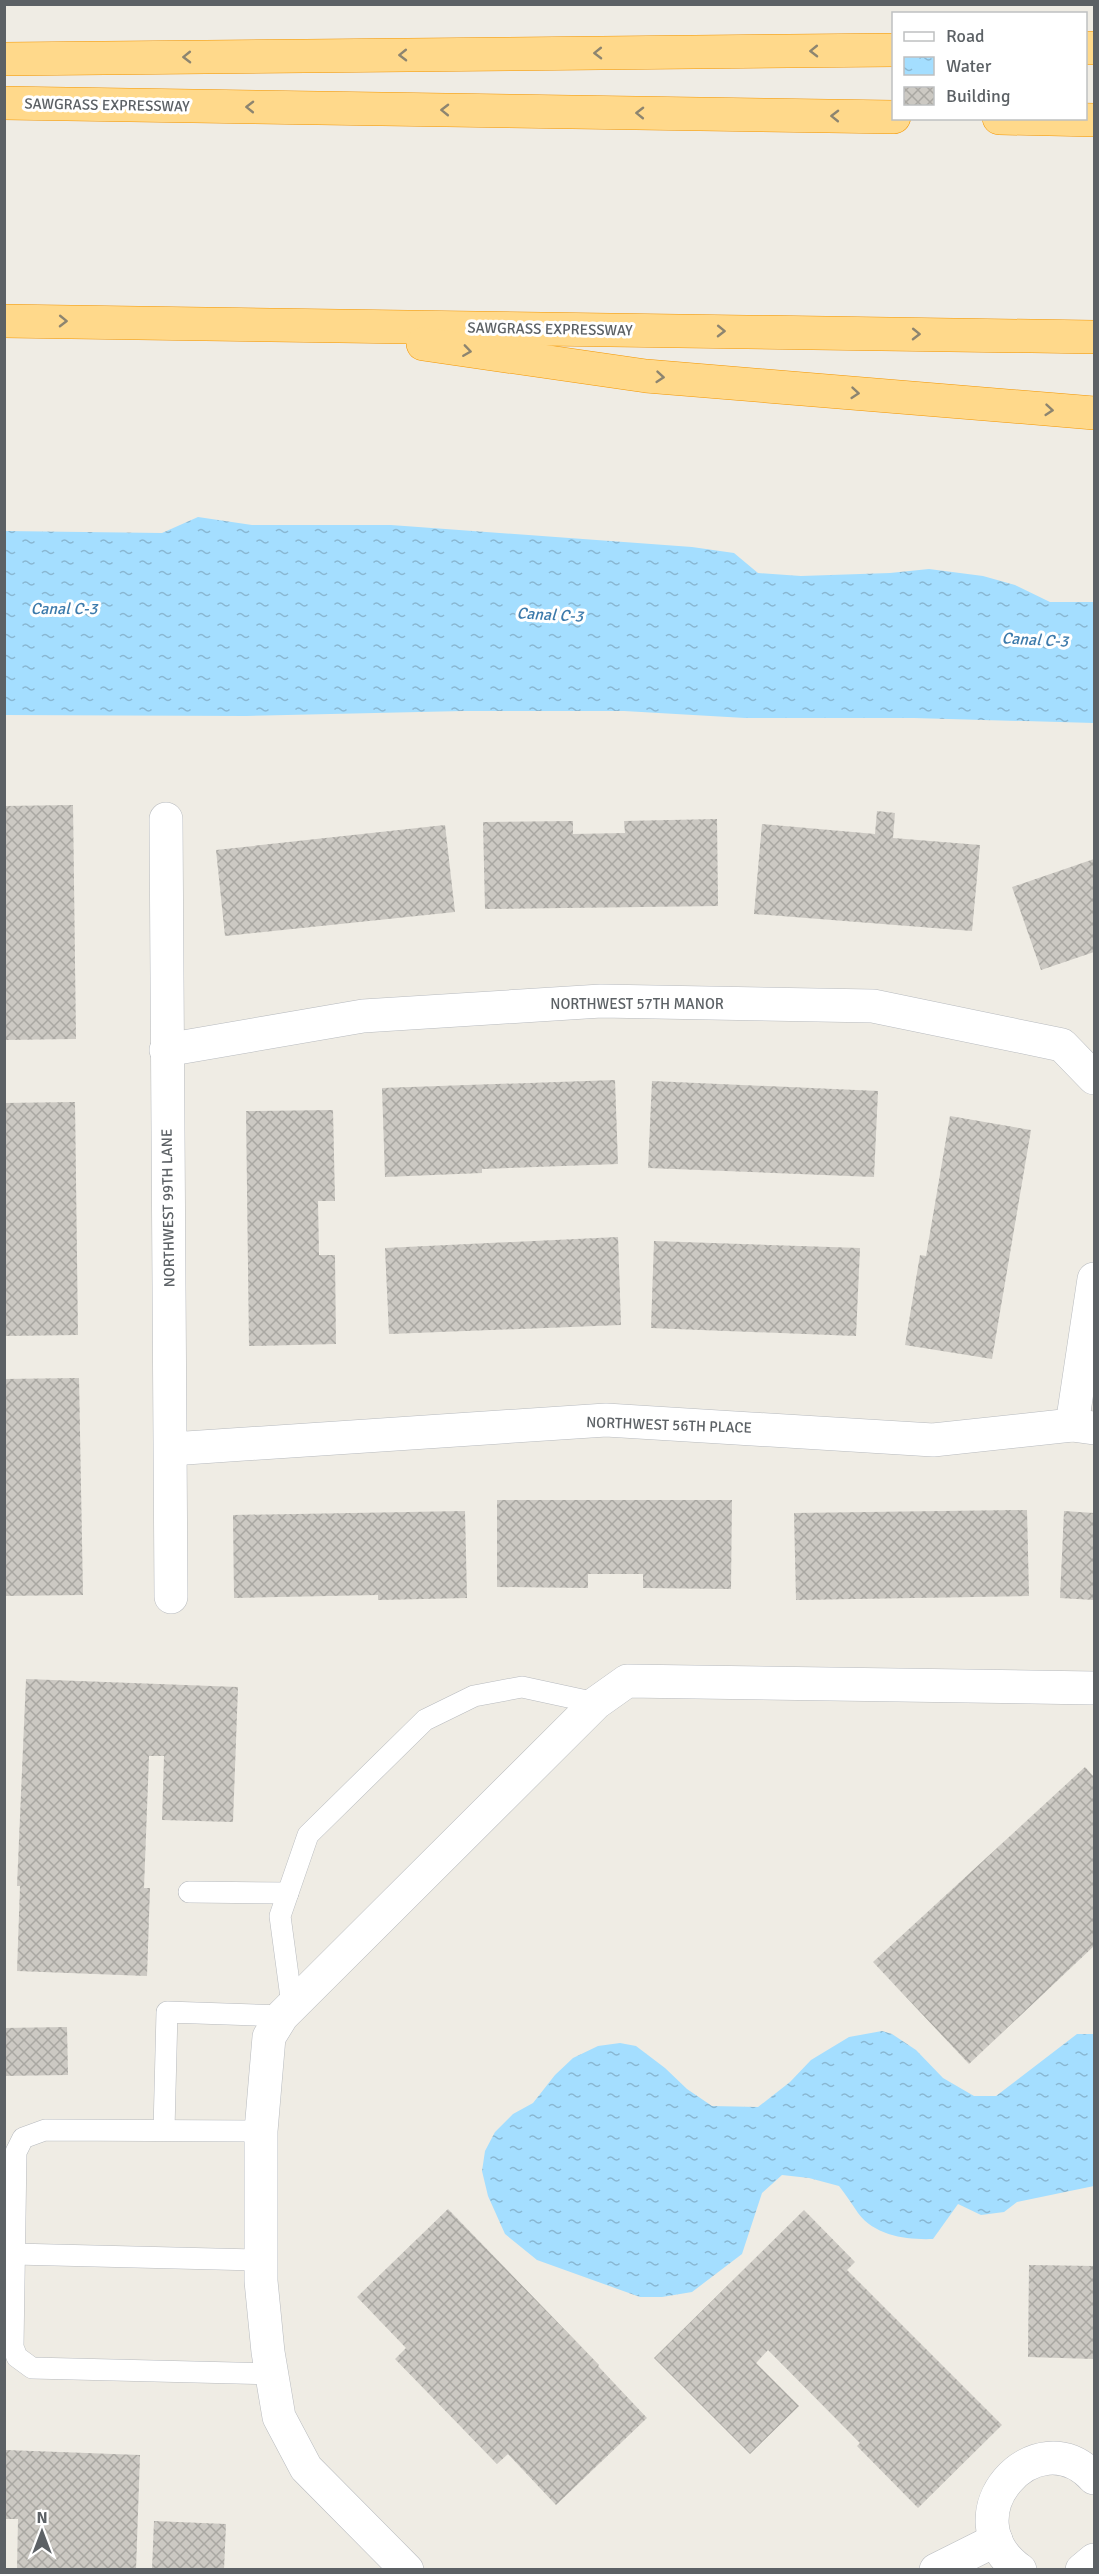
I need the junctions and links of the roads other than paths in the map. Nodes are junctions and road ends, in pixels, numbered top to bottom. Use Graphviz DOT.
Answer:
graph roads {
  1 [pos="892,50"];
  2 [pos="4,59"];
  3 [pos="4,104"];
  4 [pos="892,117"];
  5 [pos="4,321"];
  6 [pos="284,325"];
  7 [pos="1095,337"];
  8 [pos="1095,414"];
  9 [pos="166,819"];
  10 [pos="166,1050"];
  11 [pos="1095,1078"];
  12 [pos="1095,1279"];
  13 [pos="1083,1426"];
  14 [pos="171,1449"];
  15 [pos="171,1597"];
  16 [pos="1095,1688"];
  17 [pos="596,1703"];
  18 [pos="189,1892"];
  19 [pos="288,1893"];
  20 [pos="287,2011"];
  21 [pos="164,2130"];
  22 [pos="261,2131"];
  23 [pos="14,2254"];
  24 [pos="261,2260"];
  25 [pos="272,2374"];
  26 [pos="1095,2478"];
  27 [pos="996,2540"];
  28 [pos="1019,2569"];
  29 [pos="407,2570"];
  30 [pos="936,2570"];
  1 -- 2 [label="highway, one-way"];
  4 -- 3 [label="highway, SAWGRASS EXPRESSWAY, one-way"];
  5 -- 6 [label="highway, SAWGRASS EXPRESSWAY, one-way"];
  6 -- 7 [label="highway, SAWGRASS EXPRESSWAY, one-way"];
  6 -- 8 [label="highway, one-way"];
  9 -- 10 [label="street, NORTHWEST 99TH LANE"];
  10 -- 11 [label="street, NORTHWEST 57TH MANOR"];
  10 -- 14 [label="street, NORTHWEST 99TH LANE"];
  12 -- 13 [label="street"];
  13 -- 14 [label="street, NORTHWEST 56TH PLACE"];
  14 -- 15 [label="street, NORTHWEST 99TH LANE"];
  16 -- 17 [label="street"];
  17 -- 19 [label="lane"];
  17 -- 20 [label="street"];
  18 -- 19 [label="lane"];
  19 -- 20 [label="lane"];
  20 -- 21 [label="lane"];
  20 -- 22 [label="street"];
  21 -- 22 [label="lane"];
  21 -- 23 [label="lane"];
  22 -- 24 [label="street"];
  23 -- 24 [label="lane"];
  23 -- 25 [label="lane"];
  24 -- 25 [label="street"];
  25 -- 29 [label="street"];
  26 -- 27 [label="street"];
  27 -- 28 [label="street"];
  27 -- 30 [label="street"];
}
